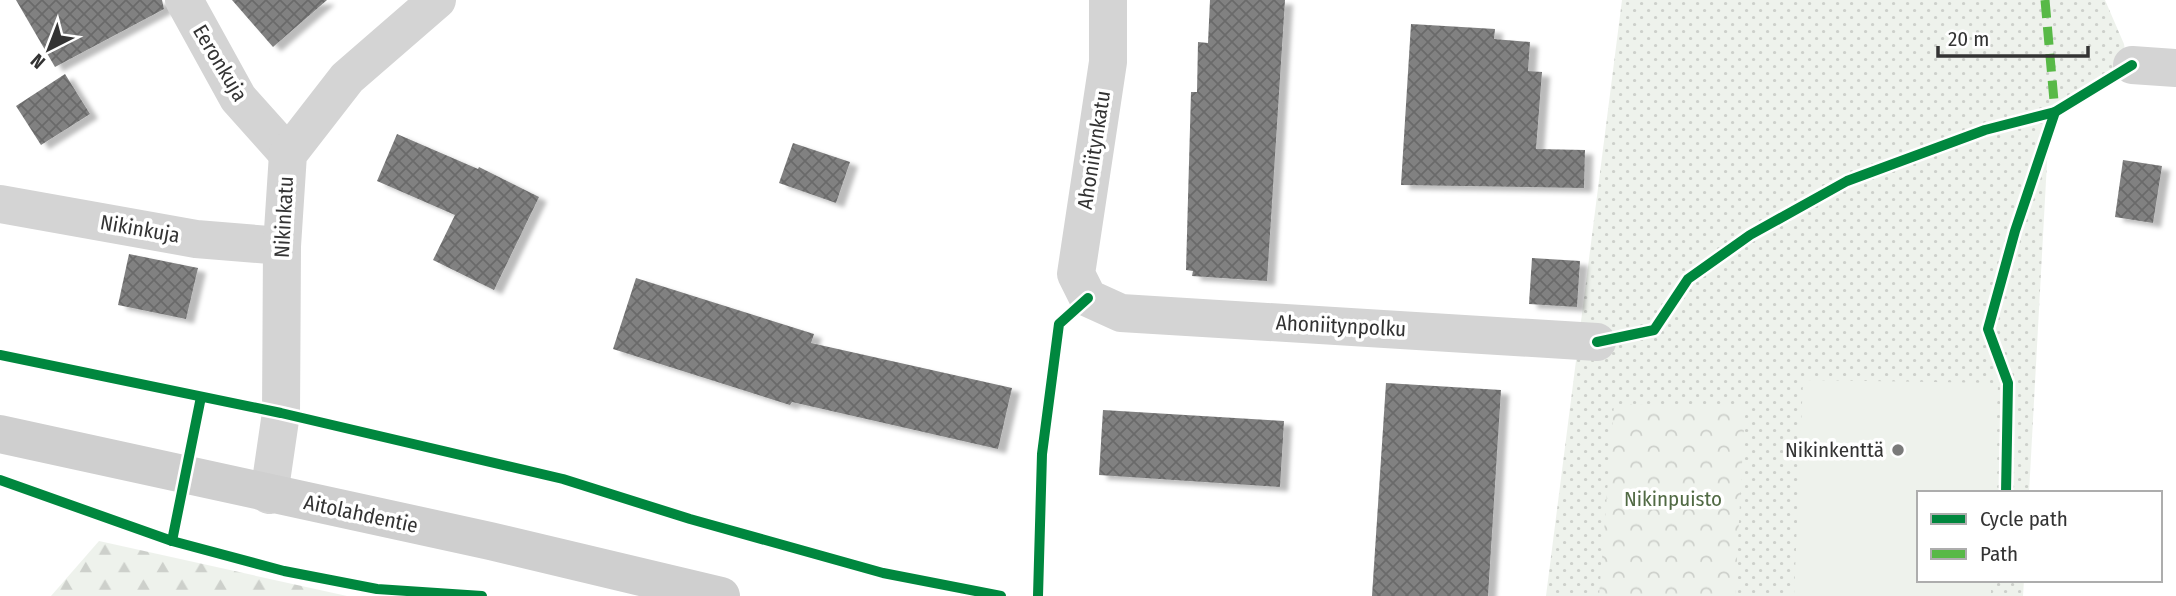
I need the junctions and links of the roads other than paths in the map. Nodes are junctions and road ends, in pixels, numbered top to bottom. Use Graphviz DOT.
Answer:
graph roads {
  1 [pos="184,0"];
  2 [pos="437,0"];
  3 [pos="1108,0"];
  4 [pos="2132,65"];
  5 [pos="2176,68"];
  6 [pos="288,154"];
  7 [pos="0,204"];
  8 [pos="282,246"];
  9 [pos="1088,298"];
  10 [pos="1597,342"];
  11 [pos="0,434"];
  12 [pos="269,495"];
  13 [pos="721,596"];
  1 -- 6 [label="street, Eeronkuja"];
  2 -- 6 [label="street, Nikinkatu"];
  3 -- 9 [label="street, Ahoniitynkatu"];
  4 -- 5 [label="street"];
  6 -- 8 [label="street, Nikinkatu"];
  7 -- 8 [label="street, Nikinkuja"];
  8 -- 12 [label="street, Nikinkatu"];
  9 -- 10 [label="street, Ahoniitynpolku"];
  11 -- 12 [label="main road, Aitolahdentie"];
  12 -- 13 [label="main road, Aitolahdentie"];
}
